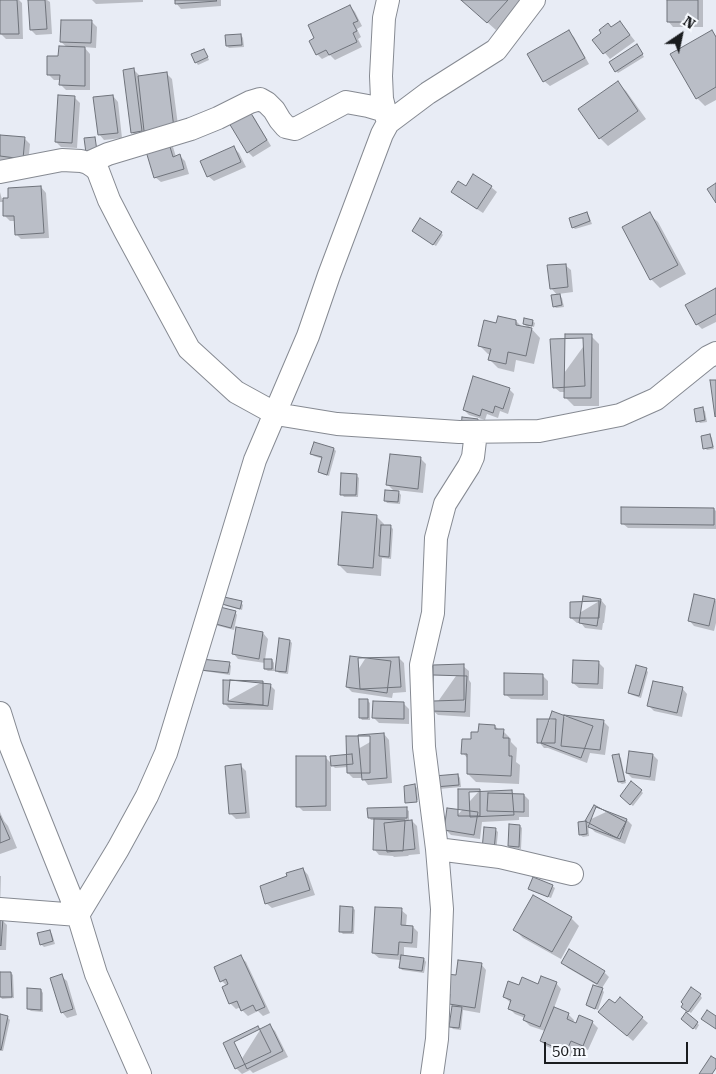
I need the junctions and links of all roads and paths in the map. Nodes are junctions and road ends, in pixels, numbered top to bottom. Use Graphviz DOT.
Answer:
graph roads {
  1 [pos="388,0"];
  2 [pos="534,0"];
  3 [pos="386,117"];
  4 [pos="88,163"];
  5 [pos="0,172"];
  6 [pos="716,353"];
  7 [pos="276,414"];
  8 [pos="476,432"];
  9 [pos="0,713"];
  10 [pos="437,849"];
  11 [pos="572,874"];
  12 [pos="0,909"];
  13 [pos="78,915"];
  14 [pos="140,1074"];
  15 [pos="432,1074"];
  1 -- 3 [label="street"];
  2 -- 3 [label="street"];
  3 -- 4 [label="street"];
  3 -- 7 [label="street"];
  4 -- 5 [label="street"];
  4 -- 7 [label="street"];
  6 -- 8 [label="street"];
  7 -- 8 [label="street"];
  7 -- 13 [label="street"];
  8 -- 10 [label="street"];
  9 -- 13 [label="street"];
  10 -- 11 [label="street"];
  10 -- 15 [label="street"];
  12 -- 13 [label="street"];
  13 -- 14 [label="street"];
}
